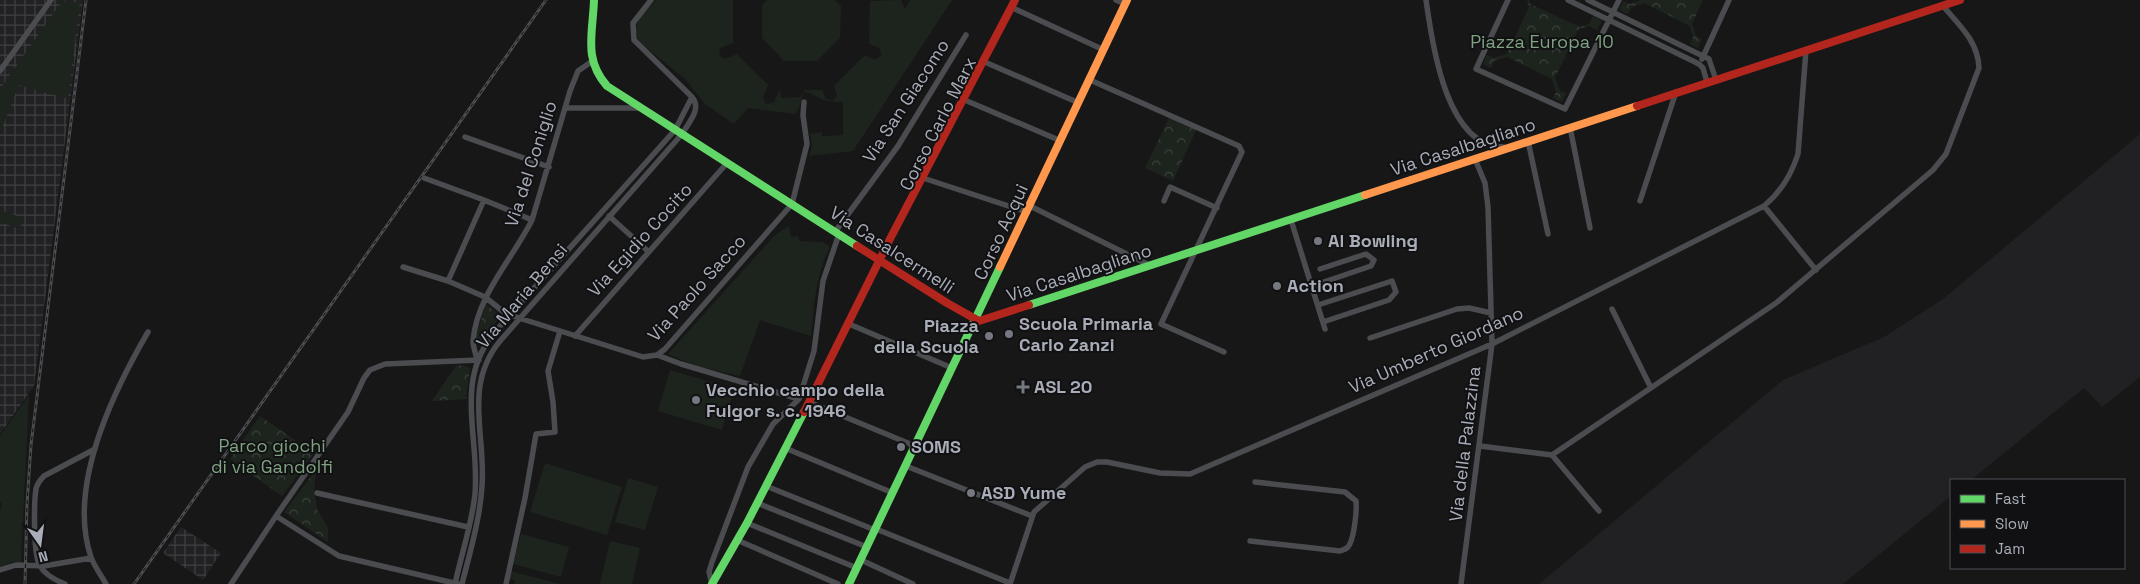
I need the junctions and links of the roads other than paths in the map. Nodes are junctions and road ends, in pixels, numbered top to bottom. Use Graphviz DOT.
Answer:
graph roads {
  1 [pos="51,0"];
  2 [pos="594,0"];
  3 [pos="651,0"];
  4 [pos="1015,0"];
  5 [pos="1019,0"];
  6 [pos="1116,0"];
  7 [pos="1426,0"];
  8 [pos="1508,0"];
  9 [pos="1568,0"];
  10 [pos="1588,0"];
  11 [pos="1619,0"];
  12 [pos="1729,0"];
  13 [pos="1960,0"];
  14 [pos="1126,2"];
  15 [pos="1943,6"];
  16 [pos="1015,9"];
  17 [pos="1613,12"];
  18 [pos="1609,20"];
  19 [pos="966,35"];
  20 [pos="1104,50"];
  21 [pos="1806,50"];
  22 [pos="1703,56"];
  23 [pos="591,62"];
  24 [pos="986,63"];
  25 [pos="1700,64"];
  26 [pos="0,71"];
  27 [pos="1090,80"];
  28 [pos="1716,80"];
  29 [pos="1707,82"];
  30 [pos="1676,92"];
  31 [pos="967,101"];
  32 [pos="804,102"];
  33 [pos="1079,103"];
  34 [pos="565,108"];
  35 [pos="641,108"];
  36 [pos="1570,127"];
  37 [pos="678,132"];
  38 [pos="465,137"];
  39 [pos="1528,141"];
  40 [pos="1061,142"];
  41 [pos="1486,144"];
  42 [pos="1512,146"];
  43 [pos="1487,155"];
  44 [pos="1475,159"];
  45 [pos="727,163"];
  46 [pos="549,167"];
  47 [pos="424,178"];
  48 [pos="926,179"];
  49 [pos="484,200"];
  50 [pos="1164,201"];
  51 [pos="1640,201"];
  52 [pos="792,204"];
  53 [pos="1764,206"];
  54 [pos="1217,208"];
  55 [pos="1029,209"];
  56 [pos="609,216"];
  57 [pos="532,220"];
  58 [pos="1290,220"];
  59 [pos="1590,228"];
  60 [pos="837,233"];
  61 [pos="1548,234"];
  62 [pos="1196,251"];
  63 [pos="649,252"];
  64 [pos="881,261"];
  65 [pos="1151,266"];
  66 [pos="403,267"];
  67 [pos="1320,269"];
  68 [pos="1816,270"];
  69 [pos="448,280"];
  70 [pos="1312,286"];
  71 [pos="486,297"];
  72 [pos="1318,305"];
  73 [pos="1612,309"];
  74 [pos="1492,313"];
  75 [pos="510,315"];
  76 [pos="519,318"];
  77 [pos="976,321"];
  78 [pos="1323,322"];
  79 [pos="849,324"];
  80 [pos="1325,329"];
  81 [pos="560,331"];
  82 [pos="148,332"];
  83 [pos="575,336"];
  84 [pos="1370,338"];
  85 [pos="1492,344"];
  86 [pos="1224,352"];
  87 [pos="657,355"];
  88 [pos="477,360"];
  89 [pos="486,360"];
  90 [pos="952,368"];
  91 [pos="1651,388"];
  92 [pos="799,399"];
  93 [pos="809,402"];
  94 [pos="915,446"];
  95 [pos="1480,446"];
  96 [pos="785,448"];
  97 [pos="95,449"];
  98 [pos="1552,455"];
  99 [pos="906,466"];
  100 [pos="1255,482"];
  101 [pos="766,486"];
  102 [pos="893,492"];
  103 [pos="317,493"];
  104 [pos="757,503"];
  105 [pos="1599,512"];
  106 [pos="276,516"];
  107 [pos="1032,516"];
  108 [pos="747,523"];
  109 [pos="468,527"];
  110 [pos="876,529"];
  111 [pos="737,540"];
  112 [pos="1250,541"];
  113 [pos="868,547"];
  114 [pos="91,558"];
  115 [pos="861,560"];
  116 [pos="40,566"];
  117 [pos="857,568"];
  118 [pos="0,570"];
  119 [pos="1010,583"];
  120 [pos="65,584"];
  121 [pos="106,584"];
  122 [pos="231,584"];
  123 [pos="456,584"];
  124 [pos="462,584"];
  125 [pos="506,584"];
  126 [pos="712,584"];
  127 [pos="838,584"];
  128 [pos="849,584"];
  129 [pos="913,584"];
  130 [pos="1461,584"];
  1 -- 26 [label="street"];
  2 -- 23 [label="main road"];
  3 -- 37 [label="street, Via Maria Bensi"];
  4 -- 64 [label="main road, Corso Carlo Marx"];
  5 -- 16 [label="main road, Corso Carlo Marx"];
  6 -- 14 [label="street"];
  7 -- 41 [label="street"];
  8 -- 18 [label="street"];
  9 -- 18 [label="street"];
  10 -- 17 [label="street"];
  11 -- 17 [label="street"];
  12 -- 22 [label="street"];
  13 -- 15 [label="main road, Via Casalbagliano"];
  14 -- 20 [label="main road, Corso Acqui"];
  15 -- 21 [label="main road, Via Casalbagliano"];
  15 -- 68 [label="street"];
  16 -- 20 [label="street"];
  16 -- 24 [label="main road, Corso Carlo Marx"];
  17 -- 18 [label="street"];
  17 -- 22 [label="street"];
  18 -- 25 [label="street"];
  19 -- 60 [label="street, Via San Giacomo"];
  20 -- 27 [label="main road, Corso Acqui"];
  21 -- 28 [label="main road, Via Casalbagliano"];
  21 -- 53 [label="street, Via Umberto Giordano"];
  22 -- 25 [label="street"];
  22 -- 28 [label="street"];
  23 -- 34 [label="street, Via del Coniglio"];
  23 -- 35 [label="main road, Via Casalcermelli"];
  24 -- 31 [label="main road, Corso Carlo Marx"];
  24 -- 33 [label="street"];
  25 -- 29 [label="street"];
  27 -- 33 [label="main road, Corso Acqui"];
  27 -- 54 [label="street"];
  28 -- 29 [label="main road, Via Casalbagliano"];
  29 -- 30 [label="main road, Via Casalbagliano"];
  30 -- 36 [label="main road, Via Casalbagliano"];
  30 -- 51 [label="street"];
  31 -- 40 [label="street"];
  31 -- 48 [label="main road, Corso Carlo Marx"];
  32 -- 52 [label="street, Via Paolo Sacco"];
  33 -- 40 [label="main road, Corso Acqui"];
  34 -- 35 [label="street"];
  34 -- 46 [label="street, Via del Coniglio"];
  35 -- 37 [label="main road, Via Casalcermelli"];
  36 -- 39 [label="main road, Via Casalbagliano"];
  36 -- 59 [label="street"];
  37 -- 45 [label="main road, Via Casalcermelli"];
  37 -- 56 [label="street, Via Maria Bensi"];
  37 -- 75 [label="street, Via Maria Bensi"];
  38 -- 46 [label="street"];
  39 -- 42 [label="main road, Via Casalbagliano"];
  39 -- 61 [label="street"];
  40 -- 55 [label="main road, Corso Acqui"];
  41 -- 42 [label="street"];
  41 -- 43 [label="street"];
  42 -- 43 [label="main road, Via Casalbagliano"];
  43 -- 44 [label="main road, Via Casalbagliano"];
  44 -- 58 [label="main road, Via Casalbagliano"];
  44 -- 74 [label="street, Via della Palazzina"];
  45 -- 52 [label="main road, Via Casalcermelli"];
  45 -- 63 [label="street, Via Egidio Cocito"];
  46 -- 57 [label="street, Via del Coniglio"];
  47 -- 49 [label="street"];
  48 -- 55 [label="street"];
  48 -- 64 [label="main road, Corso Carlo Marx"];
  49 -- 57 [label="street"];
  49 -- 69 [label="street"];
  50 -- 54 [label="street"];
  52 -- 60 [label="main road, Via Casalcermelli"];
  52 -- 87 [label="street, Via Paolo Sacco"];
  53 -- 68 [label="street"];
  53 -- 85 [label="street, Via Umberto Giordano"];
  54 -- 62 [label="street"];
  55 -- 65 [label="street"];
  55 -- 77 [label="main road, Corso Acqui"];
  56 -- 63 [label="street"];
  56 -- 76 [label="street, Via Maria Bensi"];
  57 -- 71 [label="street, Via del Coniglio"];
  58 -- 62 [label="main road, Via Casalbagliano"];
  58 -- 70 [label="street"];
  60 -- 64 [label="main road, Via Casalcermelli"];
  60 -- 92 [label="street, Via San Giacomo"];
  62 -- 65 [label="main road, Via Casalbagliano"];
  62 -- 86 [label="street"];
  63 -- 83 [label="street, Via Egidio Cocito"];
  64 -- 77 [label="main road, Via Casalcermelli"];
  64 -- 79 [label="main road, Corso Carlo Marx"];
  65 -- 77 [label="main road, Via Casalbagliano"];
  66 -- 69 [label="street, Via Paolo Sacco"];
  67 -- 70 [label="street"];
  68 -- 91 [label="street"];
  69 -- 71 [label="street, Via Paolo Sacco"];
  70 -- 72 [label="street"];
  71 -- 75 [label="street, Via Paolo Sacco"];
  71 -- 88 [label="street, Via del Coniglio"];
  72 -- 78 [label="street"];
  72 -- 78 [label="street"];
  73 -- 91 [label="street"];
  74 -- 84 [label="street"];
  74 -- 85 [label="street, Via della Palazzina"];
  75 -- 76 [label="street, Via Paolo Sacco"];
  75 -- 88 [label="street, Via Maria Bensi"];
  76 -- 81 [label="street, Via Paolo Sacco"];
  76 -- 89 [label="street, Via Maria Bensi"];
  77 -- 90 [label="main road, Corso Acqui"];
  78 -- 80 [label="street"];
  79 -- 90 [label="street"];
  79 -- 93 [label="main road, Corso Carlo Marx"];
  81 -- 83 [label="street, Via Paolo Sacco"];
  81 -- 125 [label="street"];
  82 -- 97 [label="street"];
  83 -- 87 [label="street, Via Paolo Sacco"];
  85 -- 95 [label="street, Via della Palazzina"];
  85 -- 107 [label="street, Via Umberto Giordano"];
  87 -- 92 [label="street"];
  88 -- 89 [label="street"];
  88 -- 106 [label="street"];
  88 -- 109 [label="street, Via Maria Bensi"];
  89 -- 124 [label="street, Via Maria Bensi"];
  90 -- 94 [label="main road, Corso Acqui"];
  91 -- 98 [label="street"];
  92 -- 126 [label="street, Via San Giacomo"];
  93 -- 94 [label="street"];
  93 -- 96 [label="main road, Corso Carlo Marx"];
  94 -- 99 [label="main road, Corso Acqui"];
  95 -- 98 [label="street"];
  95 -- 130 [label="street, Via della Palazzina"];
  96 -- 101 [label="main road, Corso Carlo Marx"];
  96 -- 102 [label="street"];
  97 -- 114 [label="street"];
  97 -- 116 [label="street"];
  98 -- 105 [label="street"];
  99 -- 102 [label="main road, Corso Acqui"];
  99 -- 107 [label="street"];
  100 -- 112 [label="street"];
  101 -- 104 [label="main road, Corso Carlo Marx"];
  101 -- 110 [label="street"];
  102 -- 110 [label="main road, Corso Acqui"];
  103 -- 109 [label="street"];
  104 -- 108 [label="main road, Corso Carlo Marx"];
  104 -- 113 [label="street"];
  106 -- 122 [label="street"];
  106 -- 123 [label="street"];
  107 -- 119 [label="street, Via Umberto Giordano"];
  108 -- 111 [label="main road, Corso Carlo Marx"];
  108 -- 117 [label="street"];
  109 -- 123 [label="street, Via Maria Bensi"];
  110 -- 113 [label="main road, Corso Acqui"];
  110 -- 119 [label="street"];
  111 -- 126 [label="main road, Corso Carlo Marx"];
  111 -- 127 [label="street"];
  113 -- 115 [label="main road, Corso Acqui"];
  114 -- 116 [label="street"];
  114 -- 121 [label="street"];
  115 -- 117 [label="main road, Corso Acqui"];
  115 -- 129 [label="street"];
  116 -- 118 [label="street"];
  116 -- 120 [label="street"];
  117 -- 128 [label="main road, Corso Acqui"];
}
